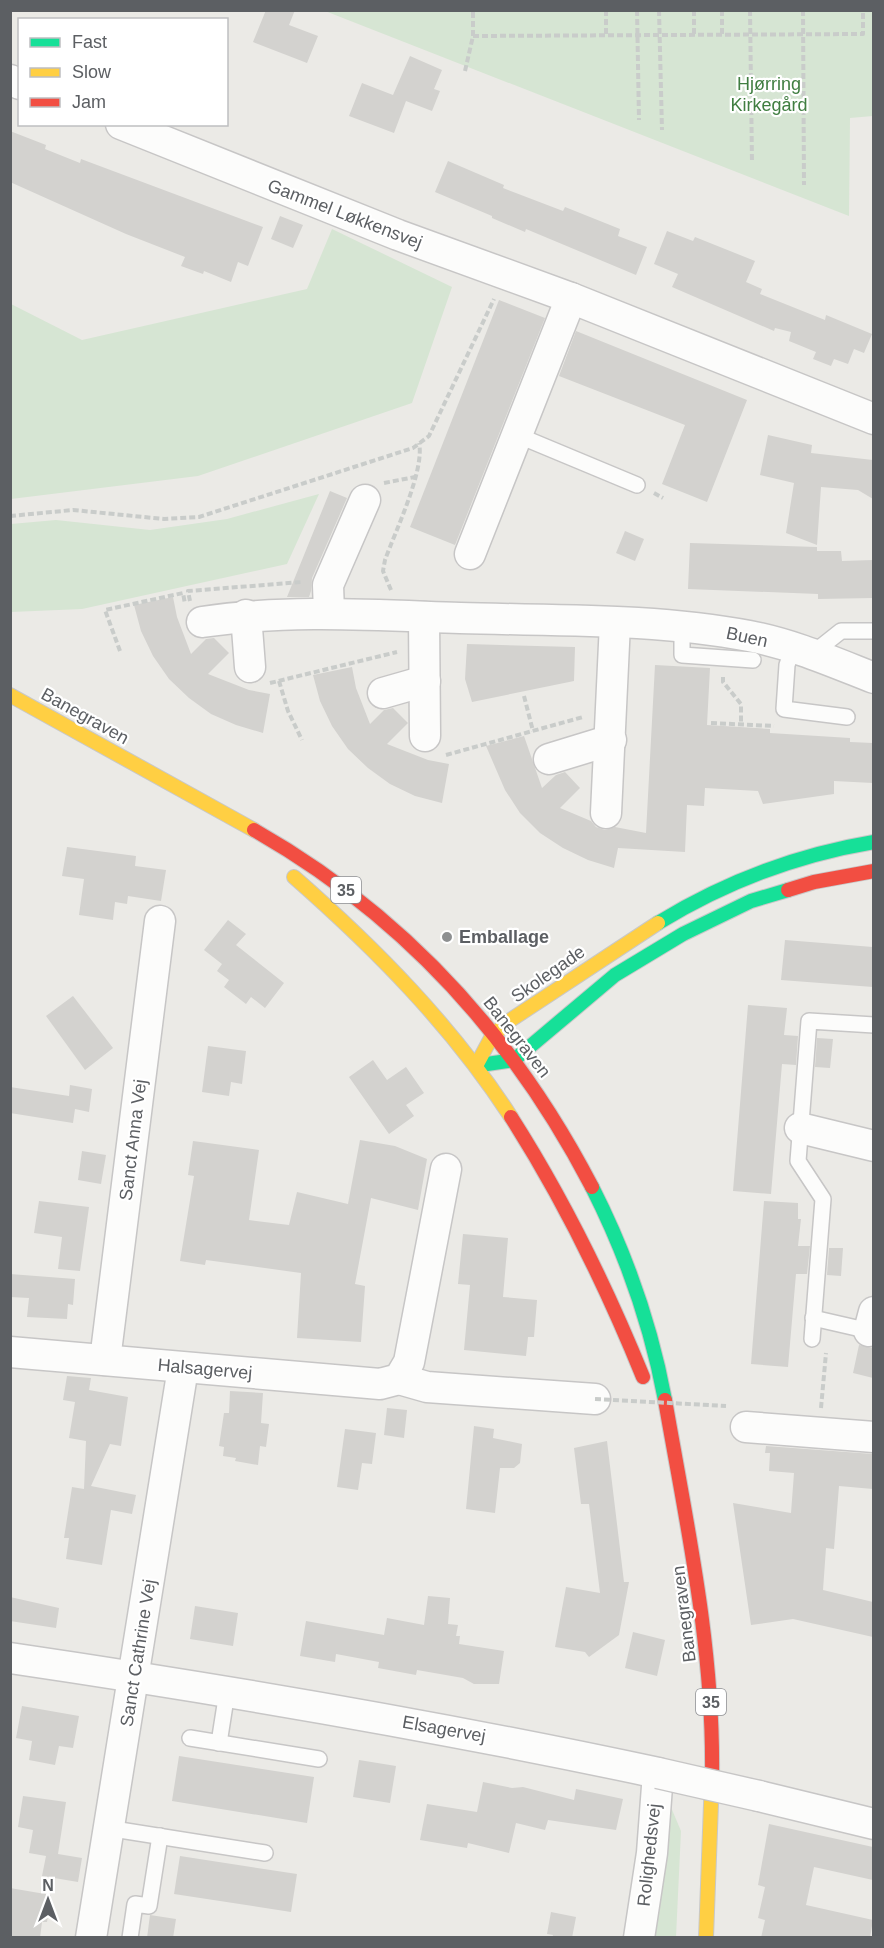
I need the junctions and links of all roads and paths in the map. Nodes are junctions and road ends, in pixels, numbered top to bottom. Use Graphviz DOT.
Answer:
graph roads {
  1 [pos="473,10"];
  2 [pos="606,10"];
  3 [pos="637,10"];
  4 [pos="659,10"];
  5 [pos="694,10"];
  6 [pos="722,10"];
  7 [pos="750,10"];
  8 [pos="803,10"];
  9 [pos="863,10"];
  10 [pos="606,35"];
  11 [pos="638,35"];
  12 [pos="660,35"];
  13 [pos="694,35"];
  14 [pos="722,35"];
  15 [pos="751,35"];
  16 [pos="803,35"];
  17 [pos="473,36"];
  18 [pos="465,71"];
  19 [pos="639,120"];
  20 [pos="126,126"];
  21 [pos="662,130"];
  22 [pos="753,163"];
  23 [pos="804,185"];
  24 [pos="506,274"];
  25 [pos="571,298"];
  26 [pos="873,419"];
  27 [pos="517,435"];
  28 [pos="637,485"];
  29 [pos="365,500"];
  30 [pos="10,516"];
  31 [pos="470,554"];
  32 [pos="329,613"];
  33 [pos="246,615"];
  34 [pos="424,617"];
  35 [pos="202,622"];
  36 [pos="615,623"];
  37 [pos="682,626"];
  38 [pos="873,631"];
  39 [pos="120,651"];
  40 [pos="802,651"];
  41 [pos="724,658"];
  42 [pos="753,660"];
  43 [pos="250,668"];
  44 [pos="873,678"];
  45 [pos="279,681"];
  46 [pos="424,681"];
  47 [pos="383,693"];
  48 [pos="10,695"];
  49 [pos="587,716"];
  50 [pos="847,717"];
  51 [pos="741,724"];
  52 [pos="425,736"];
  53 [pos="302,740"];
  54 [pos="611,740"];
  55 [pos="549,759"];
  56 [pos="141,768"];
  57 [pos="606,813"];
  58 [pos="873,842"];
  59 [pos="262,851"];
  60 [pos="279,865"];
  61 [pos="873,871"];
  62 [pos="160,921"];
  63 [pos="873,1025"];
  64 [pos="494,1033"];
  65 [pos="514,1060"];
  66 [pos="476,1066"];
  67 [pos="800,1128"];
  68 [pos="873,1146"];
  69 [pos="446,1169"];
  70 [pos="813,1318"];
  71 [pos="872,1325"];
  72 [pos="812,1339"];
  73 [pos="10,1352"];
  74 [pos="105,1360"];
  75 [pos="183,1368"];
  76 [pos="399,1379"];
  77 [pos="595,1399"];
  78 [pos="736,1416"];
  79 [pos="819,1433"];
  80 [pos="873,1437"];
  81 [pos="677,1469"];
  82 [pos="10,1658"];
  83 [pos="135,1676"];
  84 [pos="227,1692"];
  85 [pos="190,1738"];
  86 [pos="219,1743"];
  87 [pos="319,1759"];
  88 [pos="658,1773"];
  89 [pos="873,1824"];
  90 [pos="107,1828"];
  91 [pos="160,1836"];
  92 [pos="265,1853"];
  93 [pos="91,1938"];
  94 [pos="130,1938"];
  95 [pos="639,1938"];
  96 [pos="706,1938"];
  1 -- 17 [label="path"];
  2 -- 10 [label="path"];
  3 -- 11 [label="path"];
  4 -- 12 [label="path"];
  5 -- 13 [label="path"];
  6 -- 14 [label="path"];
  7 -- 15 [label="path"];
  8 -- 16 [label="path"];
  9 -- 16 [label="path"];
  10 -- 11 [label="path"];
  10 -- 17 [label="path"];
  11 -- 12 [label="path"];
  11 -- 19 [label="path"];
  12 -- 13 [label="path"];
  12 -- 21 [label="path"];
  13 -- 14 [label="path"];
  14 -- 15 [label="path"];
  15 -- 16 [label="path"];
  15 -- 22 [label="path"];
  16 -- 23 [label="path"];
  17 -- 18 [label="path"];
  20 -- 24 [label="street, Gammel Løkkensvej"];
  24 -- 25 [label="street, Gammel Løkkensvej"];
  24 -- 30 [label="path"];
  25 -- 26 [label="street, Gammel Løkkensvej"];
  25 -- 27 [label="street"];
  27 -- 28 [label="lane"];
  27 -- 31 [label="street"];
  29 -- 32 [label="street"];
  32 -- 33 [label="street, Buen"];
  32 -- 34 [label="street, Buen"];
  33 -- 35 [label="street, Buen"];
  33 -- 43 [label="street"];
  34 -- 36 [label="street, Buen"];
  34 -- 46 [label="street"];
  35 -- 39 [label="path"];
  36 -- 37 [label="street, Buen"];
  36 -- 54 [label="street"];
  37 -- 40 [label="street, Buen"];
  37 -- 41 [label="lane"];
  38 -- 40 [label="lane"];
  40 -- 44 [label="street, Buen"];
  40 -- 50 [label="lane"];
  41 -- 42 [label="lane"];
  41 -- 51 [label="path"];
  45 -- 53 [label="path"];
  46 -- 47 [label="street"];
  46 -- 52 [label="street"];
  48 -- 56 [label="main road, Banegraven / 35"];
  49 -- 52 [label="path"];
  54 -- 55 [label="street"];
  54 -- 57 [label="street"];
  56 -- 59 [label="main road, Banegraven / 35"];
  56 -- 64 [label="main road, Banegraven / 35"];
  58 -- 64 [label="main road, Skolegade"];
  60 -- 66 [label="main road, Banegraven / 35"];
  61 -- 65 [label="main road"];
  62 -- 74 [label="street, Sanct Anna Vej"];
  63 -- 67 [label="lane"];
  64 -- 65 [label="main road, Banegraven / 35"];
  64 -- 66 [label="main road, Skolegade"];
  65 -- 66 [label="main road"];
  65 -- 81 [label="main road, Banegraven / 35"];
  66 -- 81 [label="main road, Banegraven / 35"];
  67 -- 68 [label="street"];
  67 -- 70 [label="lane"];
  69 -- 76 [label="street"];
  70 -- 71 [label="lane"];
  70 -- 72 [label="lane"];
  72 -- 79 [label="path"];
  73 -- 74 [label="street, Halsagervej"];
  74 -- 75 [label="street, Halsagervej"];
  75 -- 76 [label="street, Halsagervej"];
  75 -- 83 [label="street, Sanct Cathrine Vej"];
  76 -- 77 [label="street, Halsagervej"];
  77 -- 78 [label="path, bridge"];
  78 -- 79 [label="street"];
  79 -- 80 [label="street"];
  81 -- 96 [label="main road, Banegraven / 35"];
  82 -- 83 [label="street, Elsagervej"];
  83 -- 84 [label="street, Elsagervej"];
  83 -- 90 [label="street, Sanct Cathrine Vej"];
  84 -- 86 [label="lane"];
  84 -- 88 [label="street, Elsagervej"];
  85 -- 86 [label="lane"];
  86 -- 87 [label="lane"];
  88 -- 89 [label="street, Elsagervej, bridge"];
  88 -- 95 [label="street, Rolighedsvej"];
  90 -- 91 [label="lane"];
  90 -- 93 [label="street, Sanct Cathrine Vej"];
  91 -- 92 [label="lane"];
  91 -- 94 [label="lane"];
}
